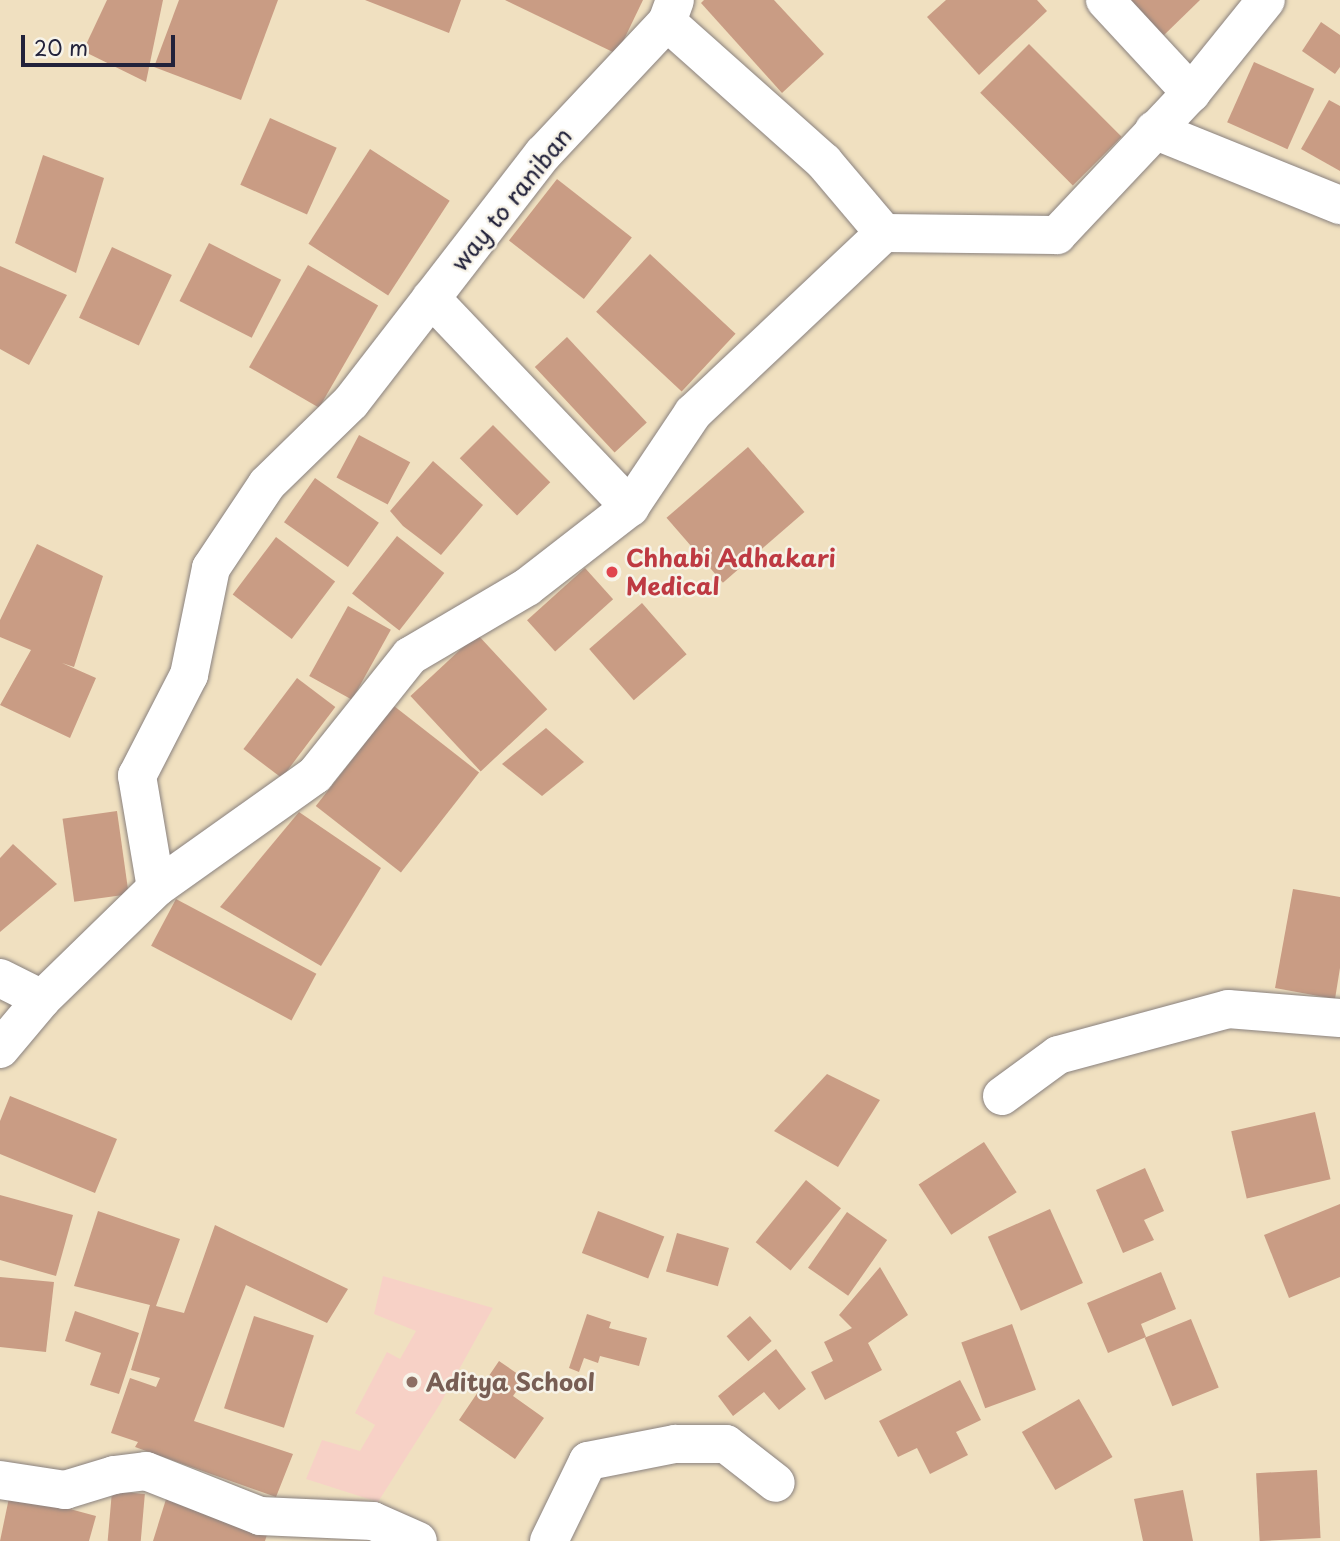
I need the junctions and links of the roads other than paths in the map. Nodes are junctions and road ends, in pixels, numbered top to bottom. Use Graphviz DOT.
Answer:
graph roads {
  1 [pos="1105,0"];
  2 [pos="1266,0"];
  3 [pos="671,11"];
  4 [pos="1191,93"];
  5 [pos="1154,130"];
  6 [pos="1340,205"];
  7 [pos="884,233"];
  8 [pos="431,299"];
  9 [pos="630,507"];
  10 [pos="156,888"];
  11 [pos="0,978"];
  12 [pos="42,999"];
  13 [pos="1340,1017"];
  14 [pos="0,1049"];
  15 [pos="1002,1096"];
  16 [pos="0,1480"];
  17 [pos="776,1483"];
  18 [pos="418,1541"];
  19 [pos="550,1541"];
  1 -- 4 [label="street"];
  2 -- 4 [label="street"];
  3 -- 7 [label="street"];
  3 -- 8 [label="street, way to raniban"];
  4 -- 5 [label="street"];
  5 -- 6 [label="street"];
  5 -- 7 [label="street"];
  7 -- 9 [label="street"];
  8 -- 9 [label="street"];
  8 -- 10 [label="street, way to raniban"];
  9 -- 10 [label="street"];
  10 -- 12 [label="street"];
  11 -- 12 [label="street"];
  12 -- 14 [label="street"];
  13 -- 15 [label="street"];
  16 -- 18 [label="street"];
  17 -- 19 [label="street"];
}
